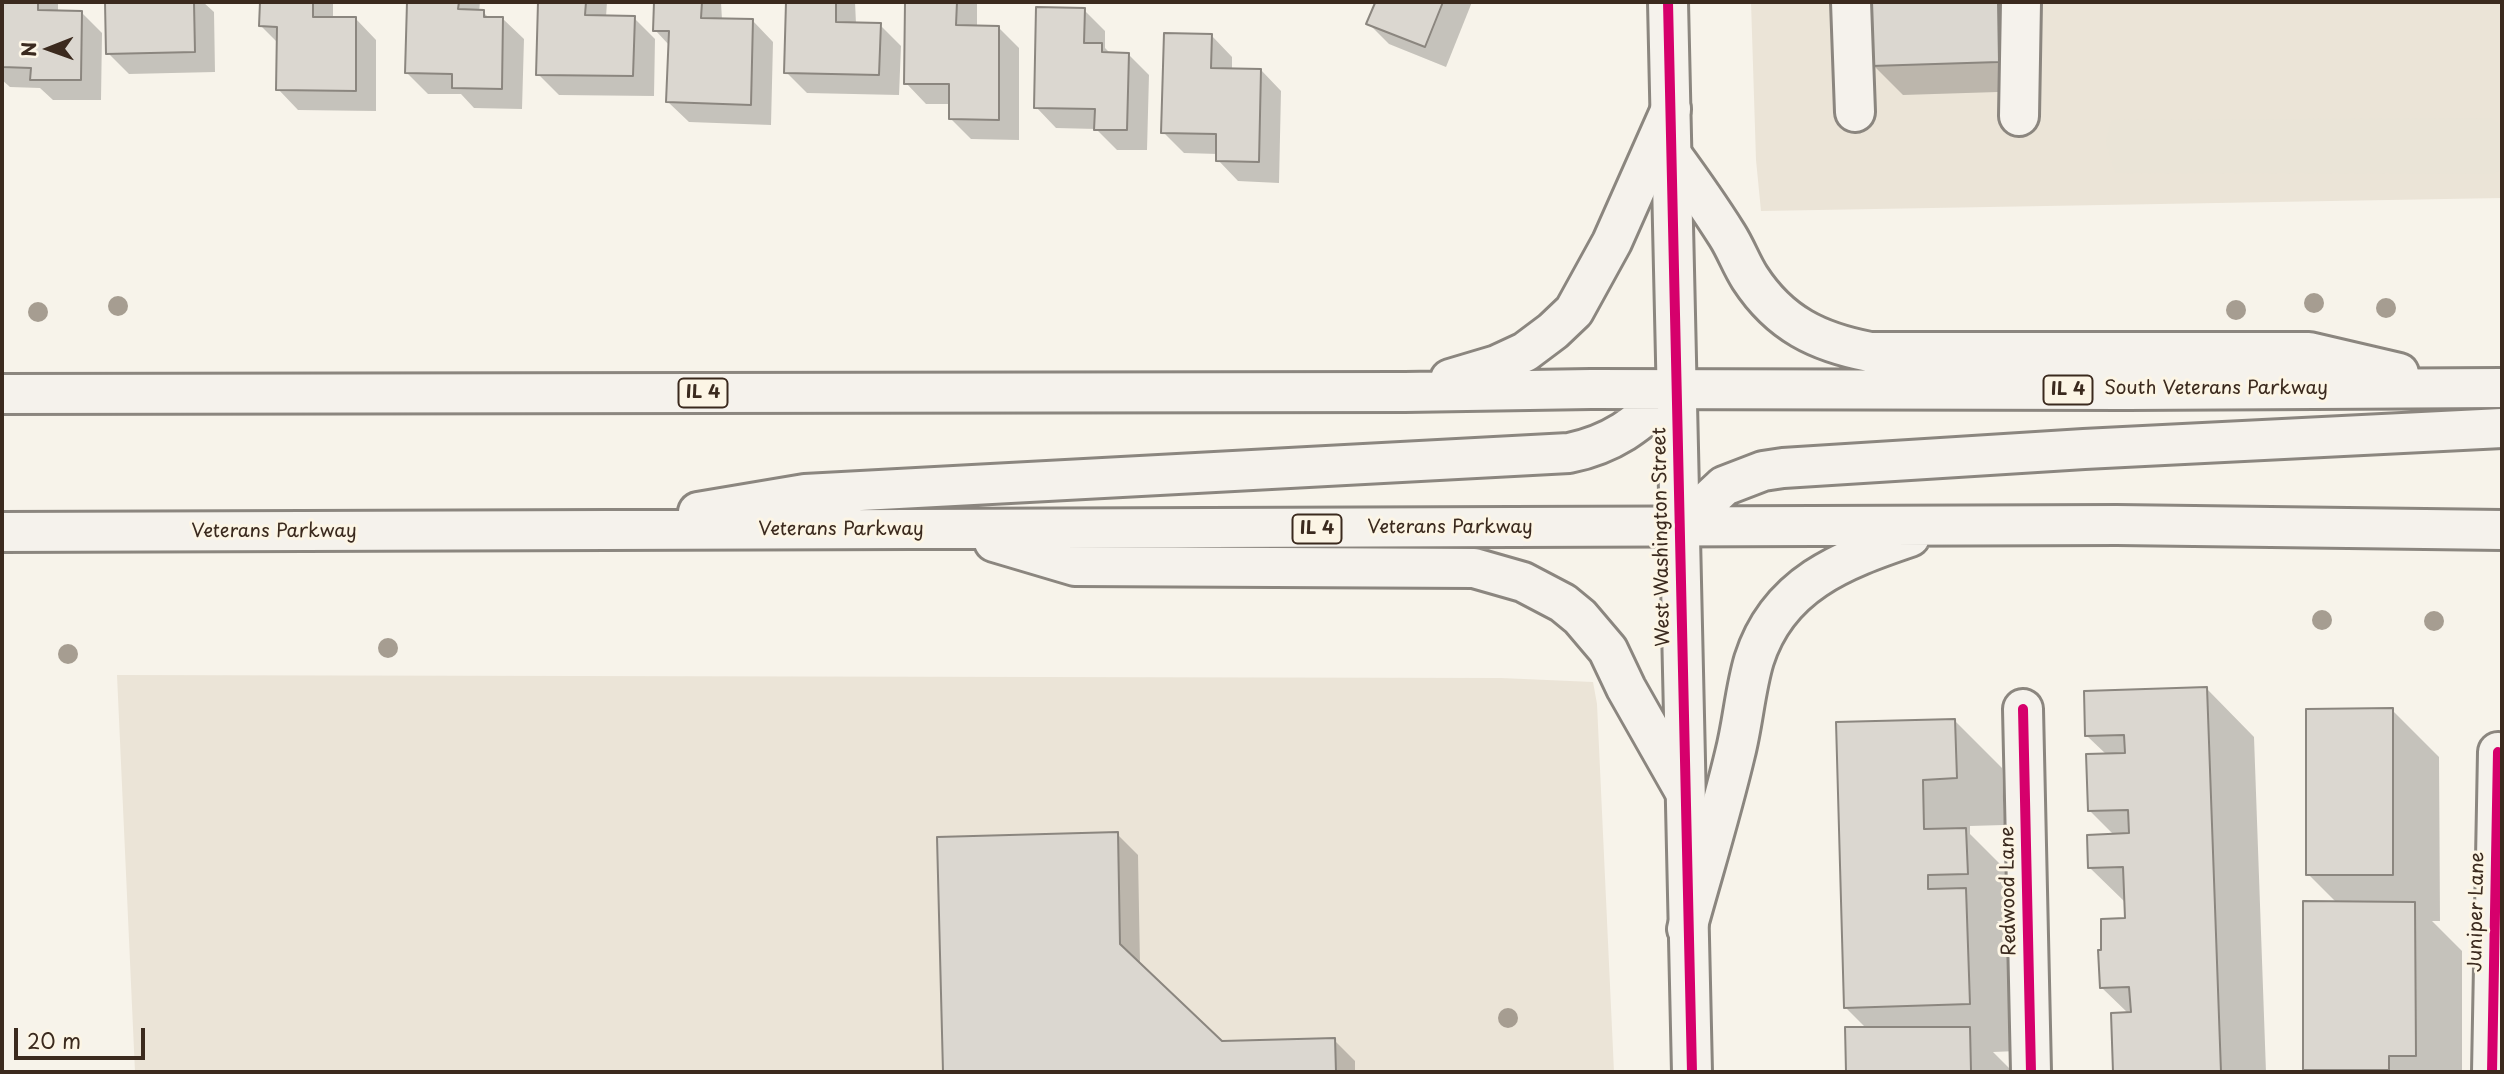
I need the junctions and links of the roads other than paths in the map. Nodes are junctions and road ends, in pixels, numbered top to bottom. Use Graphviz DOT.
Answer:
graph roads {
  1 [pos="1668,2"];
  2 [pos="1851,2"];
  3 [pos="2021,2"];
  4 [pos="1671,109"];
  5 [pos="1855,112"];
  6 [pos="2019,116"];
  7 [pos="1672,155"];
  8 [pos="2459,387"];
  9 [pos="2502,388"];
  10 [pos="1677,389"];
  11 [pos="1405,392"];
  12 [pos="2,394"];
  13 [pos="2502,428"];
  14 [pos="1939,527"];
  15 [pos="1679,528"];
  16 [pos="955,530"];
  17 [pos="2502,530"];
  18 [pos="578,531"];
  19 [pos="2,532"];
  20 [pos="2023,709"];
  21 [pos="2498,752"];
  22 [pos="1685,792"];
  23 [pos="1687,929"];
  24 [pos="1692,1072"];
  25 [pos="2031,1072"];
  26 [pos="2492,1072"];
  1 -- 4 [label="main road, West Washington Street"];
  2 -- 5 [label="main road"];
  3 -- 6 [label="main road"];
  4 -- 7 [label="main road, West Washington Street"];
  4 -- 11 [label="main road"];
  7 -- 8 [label="main road"];
  7 -- 10 [label="main road, West Washington Street"];
  8 -- 9 [label="main road, South Veterans Parkway / IL 4"];
  8 -- 10 [label="main road, South Veterans Parkway / IL 4"];
  10 -- 11 [label="main road, IL 4"];
  10 -- 15 [label="main road, West Washington Street"];
  10 -- 18 [label="main road"];
  11 -- 12 [label="main road, IL 4"];
  13 -- 15 [label="main road"];
  14 -- 15 [label="main road, IL 4"];
  14 -- 17 [label="main road, IL 4"];
  14 -- 23 [label="main road"];
  15 -- 16 [label="main road, Veterans Parkway / IL 4"];
  15 -- 22 [label="main road, West Washington Street"];
  16 -- 18 [label="main road, Veterans Parkway / IL 4"];
  16 -- 22 [label="main road"];
  18 -- 19 [label="main road, Veterans Parkway / IL 4"];
  20 -- 25 [label="main road, Redwood Lane"];
  21 -- 26 [label="main road, Juniper Lane"];
  22 -- 23 [label="main road, West Washington Street"];
  23 -- 24 [label="main road, West Washington Street"];
}
